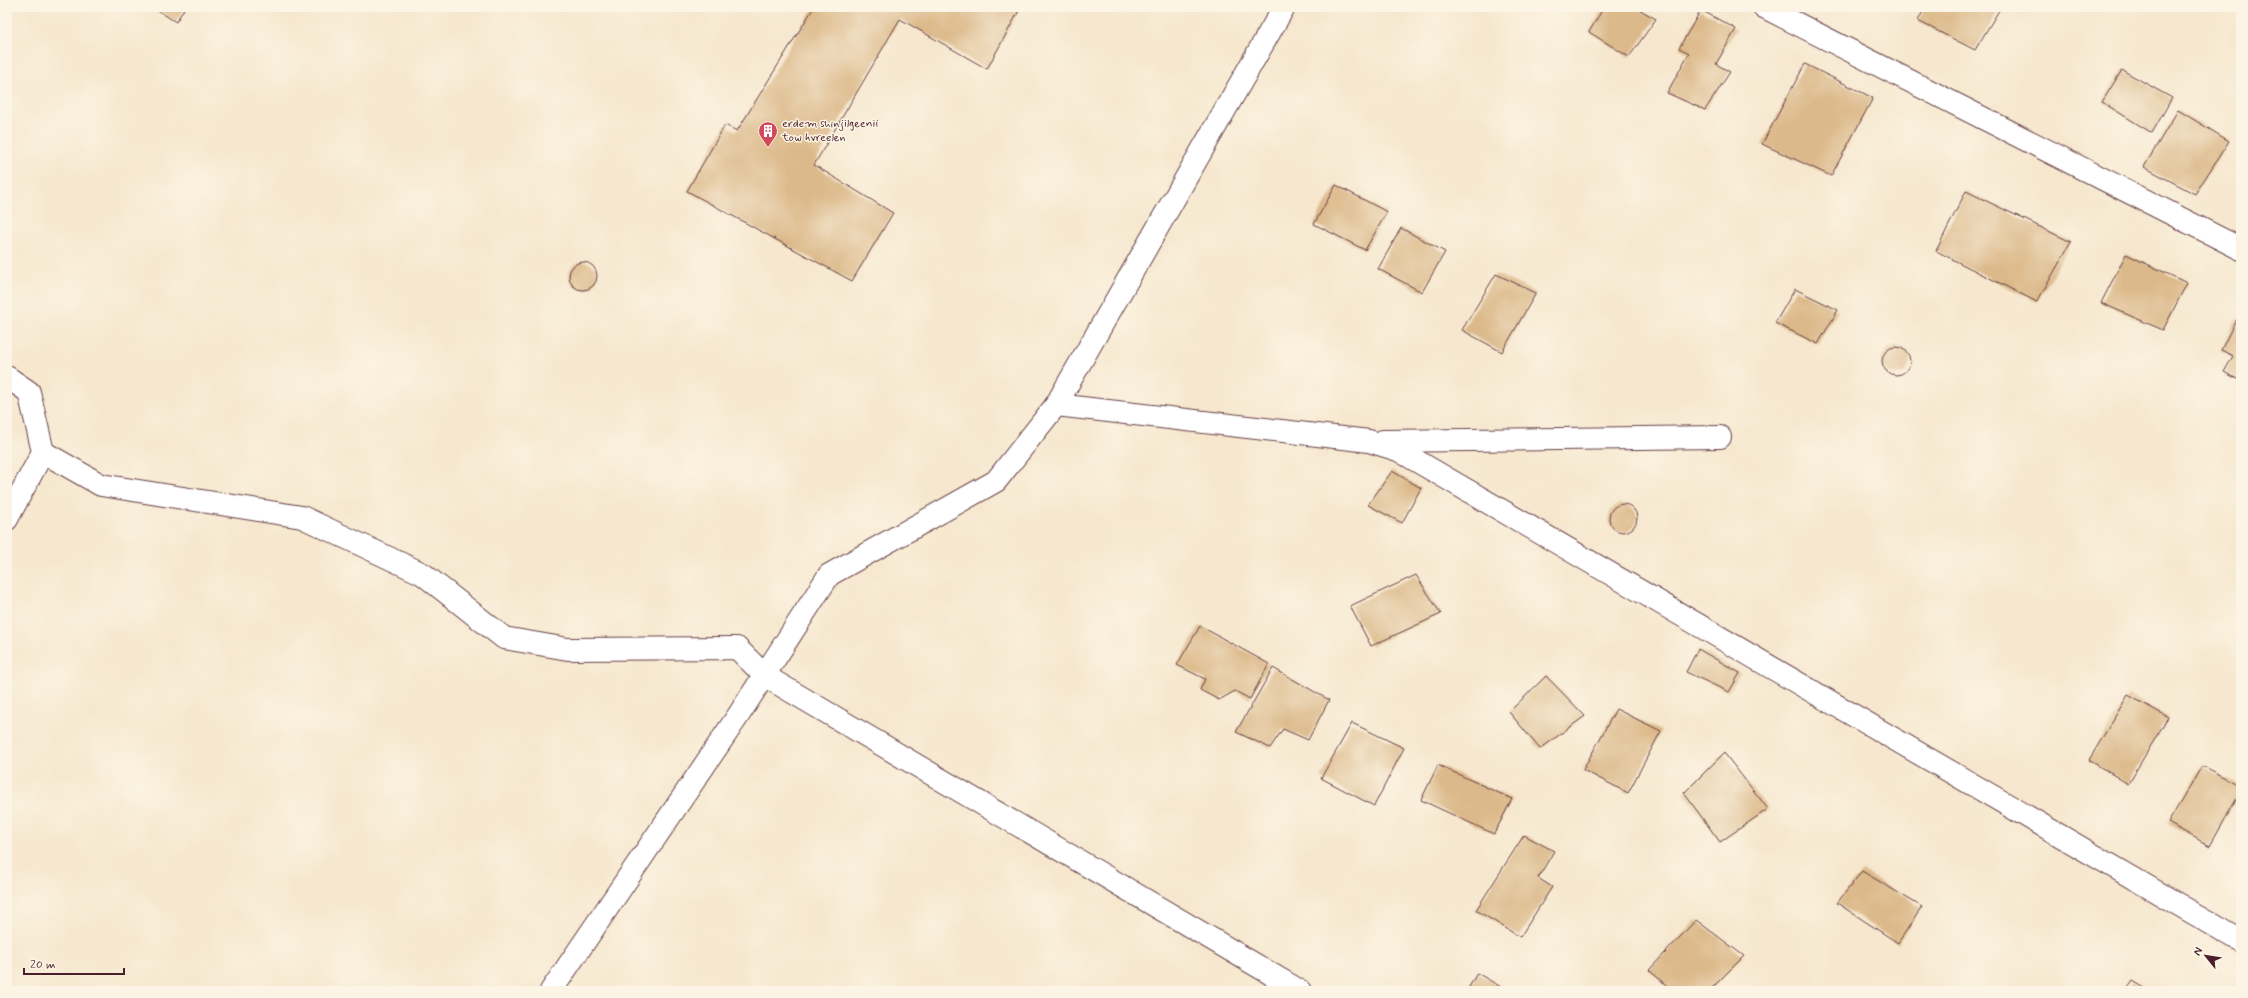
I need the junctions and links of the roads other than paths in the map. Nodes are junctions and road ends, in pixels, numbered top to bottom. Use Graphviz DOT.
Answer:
graph roads {
  1 [pos="1284,7"];
  2 [pos="1764,7"];
  3 [pos="2241,249"];
  4 [pos="7,377"];
  5 [pos="1056,405"];
  6 [pos="1720,437"];
  7 [pos="1369,441"];
  8 [pos="43,452"];
  9 [pos="7,519"];
  10 [pos="765,676"];
  11 [pos="2241,941"];
  12 [pos="551,991"];
  13 [pos="1300,991"];
  1 -- 5 [label="street"];
  2 -- 3 [label="street"];
  4 -- 8 [label="street"];
  5 -- 7 [label="street"];
  5 -- 10 [label="street"];
  6 -- 7 [label="street"];
  7 -- 11 [label="street"];
  8 -- 9 [label="street"];
  8 -- 10 [label="street"];
  10 -- 12 [label="street"];
  10 -- 13 [label="street"];
}
